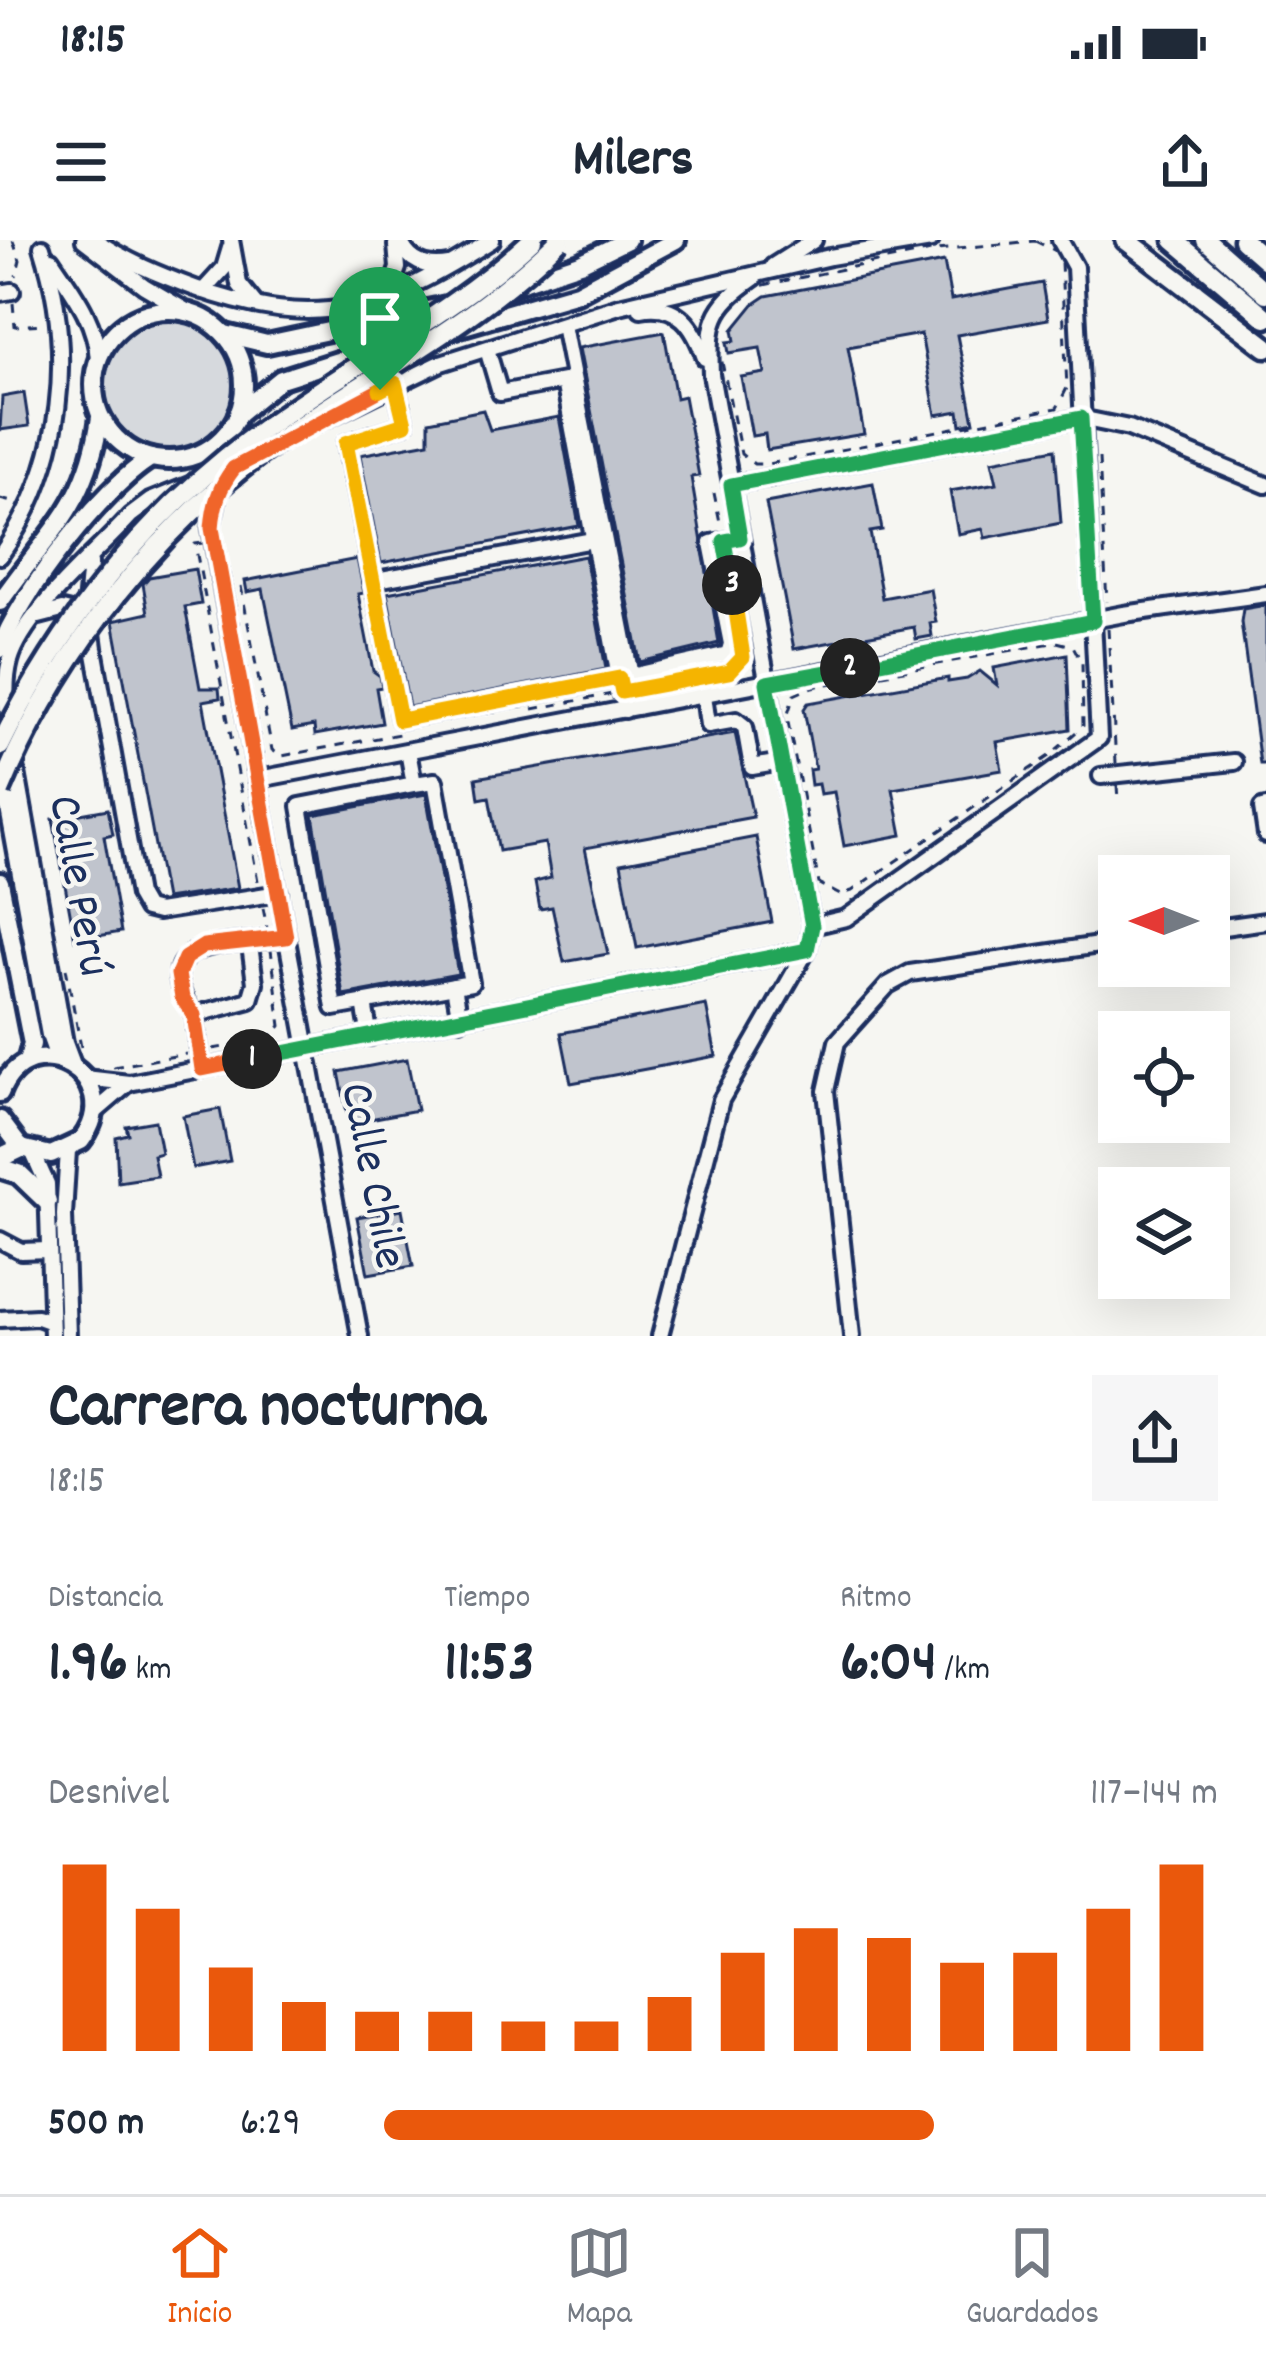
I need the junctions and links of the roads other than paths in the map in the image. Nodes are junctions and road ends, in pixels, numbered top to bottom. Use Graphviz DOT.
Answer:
graph roads {
  1 [pos="84,240"];
  2 [pos="94,240"];
  3 [pos="398,240"];
  4 [pos="492,240"];
  5 [pos="532,240"];
  6 [pos="559,240"];
  7 [pos="627,240"];
  8 [pos="676,240"];
  9 [pos="814,240"];
  10 [pos="931,240"];
  11 [pos="1060,240"];
  12 [pos="1126,240"];
  13 [pos="1174,240"];
  14 [pos="1206,240"];
  15 [pos="1243,240"];
  16 [pos="231,242"];
  17 [pos="40,243"];
  18 [pos="1266,260"];
  19 [pos="454,264"];
  20 [pos="398,268"];
  21 [pos="762,273"];
  22 [pos="415,285"];
  23 [pos="203,291"];
  24 [pos="1266,293"];
  25 [pos="388,296"];
  26 [pos="266,310"];
  27 [pos="190,313"];
  28 [pos="1266,318"];
  29 [pos="566,324"];
  30 [pos="224,334"];
  31 [pos="1266,346"];
  32 [pos="487,350"];
  33 [pos="98,360"];
  34 [pos="711,374"];
  35 [pos="395,383"];
  36 [pos="238,414"];
  37 [pos="100,416"];
  38 [pos="1081,418"];
  39 [pos="151,458"];
  40 [pos="234,468"];
  41 [pos="731,485"];
  42 [pos="1266,485"];
  43 [pos="168,494"];
  44 [pos="212,531"];
  45 [pos="740,538"];
  46 [pos="593,540"];
  47 [pos="0,556"];
  48 [pos="93,556"];
  49 [pos="371,581"];
  50 [pos="1266,594"];
  51 [pos="0,602"];
  52 [pos="38,616"];
  53 [pos="1093,621"];
  54 [pos="94,648"];
  55 [pos="0,649"];
  56 [pos="767,683"];
  57 [pos="626,684"];
  58 [pos="704,695"];
  59 [pos="631,708"];
  60 [pos="0,746"];
  61 [pos="408,751"];
  62 [pos="0,758"];
  63 [pos="782,762"];
  64 [pos="1234,762"];
  65 [pos="1101,776"];
  66 [pos="259,779"];
  67 [pos="414,784"];
  68 [pos="0,791"];
  69 [pos="1266,807"];
  70 [pos="1266,835"];
  71 [pos="0,882"];
  72 [pos="279,893"];
  73 [pos="1266,921"];
  74 [pos="5,922"];
  75 [pos="812,926"];
  76 [pos="1230,926"];
  77 [pos="286,937"];
  78 [pos="250,944"];
  79 [pos="1098,945"];
  80 [pos="807,950"];
  81 [pos="454,986"];
  82 [pos="364,1003"];
  83 [pos="194,1015"];
  84 [pos="460,1020"];
  85 [pos="370,1037"];
  86 [pos="306,1049"];
  87 [pos="14,1067"];
  88 [pos="80,1067"];
  89 [pos="202,1069"];
  90 [pos="129,1083"];
  91 [pos="0,1093"];
  92 [pos="94,1113"];
  93 [pos="0,1120"];
  94 [pos="68,1150"];
  95 [pos="27,1151"];
  96 [pos="0,1158"];
  97 [pos="0,1168"];
  98 [pos="47,1202"];
  99 [pos="0,1240"];
  100 [pos="48,1250"];
  101 [pos="0,1318"];
  102 [pos="51,1329"];
  103 [pos="68,1336"];
  104 [pos="360,1336"];
  105 [pos="660,1336"];
  106 [pos="852,1336"];
  1 -- 27 [label="street"];
  2 -- 23 [label="street"];
  3 -- 19 [label="street"];
  3 -- 20 [label="street"];
  4 -- 19 [label="street"];
  5 -- 60 [label="highway, bridge"];
  6 -- 68 [label="highway, bridge"];
  7 -- 30 [label="main road"];
  8 -- 36 [label="main road"];
  9 -- 21 [label="street"];
  10 -- 21 [label="street"];
  11 -- 38 [label="street"];
  12 -- 31 [label="highway"];
  13 -- 28 [label="highway"];
  14 -- 24 [label="highway"];
  15 -- 18 [label="highway"];
  16 -- 23 [label="street"];
  16 -- 26 [label="street"];
  17 -- 33 [label="street"];
  17 -- 47 [label="street"];
  19 -- 22 [label="street"];
  20 -- 22 [label="street"];
  20 -- 25 [label="street"];
  21 -- 29 [label="street"];
  21 -- 34 [label="street"];
  22 -- 25 [label="street"];
  23 -- 26 [label="street"];
  25 -- 26 [label="street"];
  27 -- 30 [label="main road"];
  27 -- 33 [label="main road"];
  29 -- 32 [label="street, Calle Perú"];
  29 -- 34 [label="street"];
  29 -- 57 [label="street"];
  30 -- 36 [label="main road"];
  32 -- 35 [label="street, Calle Perú"];
  32 -- 46 [label="street"];
  33 -- 37 [label="main road"];
  34 -- 41 [label="street"];
  35 -- 40 [label="street, Calle Perú"];
  35 -- 49 [label="street"];
  36 -- 39 [label="main road"];
  37 -- 39 [label="main road"];
  37 -- 51 [label="main road"];
  38 -- 41 [label="street"];
  38 -- 42 [label="street"];
  38 -- 53 [label="street"];
  39 -- 55 [label="main road"];
  40 -- 43 [label="street, Calle Perú"];
  40 -- 44 [label="street, Calle Chile"];
  41 -- 45 [label="street"];
  43 -- 44 [label="street"];
  43 -- 48 [label="street, Calle Perú"];
  44 -- 66 [label="street, Calle Chile"];
  45 -- 56 [label="street"];
  45 -- 57 [label="street"];
  46 -- 49 [label="street"];
  46 -- 57 [label="street"];
  48 -- 52 [label="street, Calle Perú"];
  48 -- 54 [label="street"];
  49 -- 57 [label="street"];
  50 -- 53 [label="street"];
  52 -- 54 [label="street"];
  52 -- 88 [label="street, Calle Perú"];
  53 -- 56 [label="street"];
  53 -- 75 [label="street"];
  54 -- 72 [label="street"];
  56 -- 58 [label="street"];
  56 -- 63 [label="street"];
  57 -- 59 [label="street"];
  58 -- 59 [label="street"];
  58 -- 63 [label="street"];
  59 -- 61 [label="street"];
  61 -- 66 [label="street"];
  61 -- 67 [label="street"];
  62 -- 88 [label="main road, Calle Perú"];
  63 -- 75 [label="street"];
  64 -- 65 [label="street"];
  66 -- 72 [label="street, Calle Chile"];
  67 -- 81 [label="street"];
  67 -- 82 [label="street"];
  69 -- 70 [label="street"];
  71 -- 74 [label="main road, Calle Perú"];
  72 -- 77 [label="street, Calle Chile"];
  73 -- 76 [label="street"];
  74 -- 87 [label="main road, Calle Perú"];
  75 -- 80 [label="street"];
  77 -- 78 [label="street"];
  77 -- 86 [label="street, Calle Chile"];
  78 -- 83 [label="street"];
  78 -- 83 [label="street"];
  79 -- 106 [label="street"];
  80 -- 84 [label="street"];
  80 -- 105 [label="street"];
  81 -- 82 [label="street"];
  81 -- 84 [label="street"];
  82 -- 85 [label="street"];
  83 -- 89 [label="street"];
  84 -- 85 [label="street"];
  85 -- 86 [label="street"];
  86 -- 89 [label="street"];
  86 -- 104 [label="street, Calle Chile"];
  87 -- 88 [label="main road"];
  87 -- 91 [label="main road"];
  88 -- 90 [label="street"];
  88 -- 92 [label="main road"];
  89 -- 90 [label="street"];
  90 -- 92 [label="street"];
  92 -- 94 [label="main road"];
  93 -- 95 [label="main road"];
  94 -- 95 [label="main road"];
  94 -- 103 [label="street"];
  95 -- 96 [label="highway"];
  95 -- 98 [label="street"];
  97 -- 98 [label="highway"];
  98 -- 100 [label="street"];
  99 -- 100 [label="street"];
  100 -- 102 [label="street"];
  101 -- 102 [label="street"];
}
